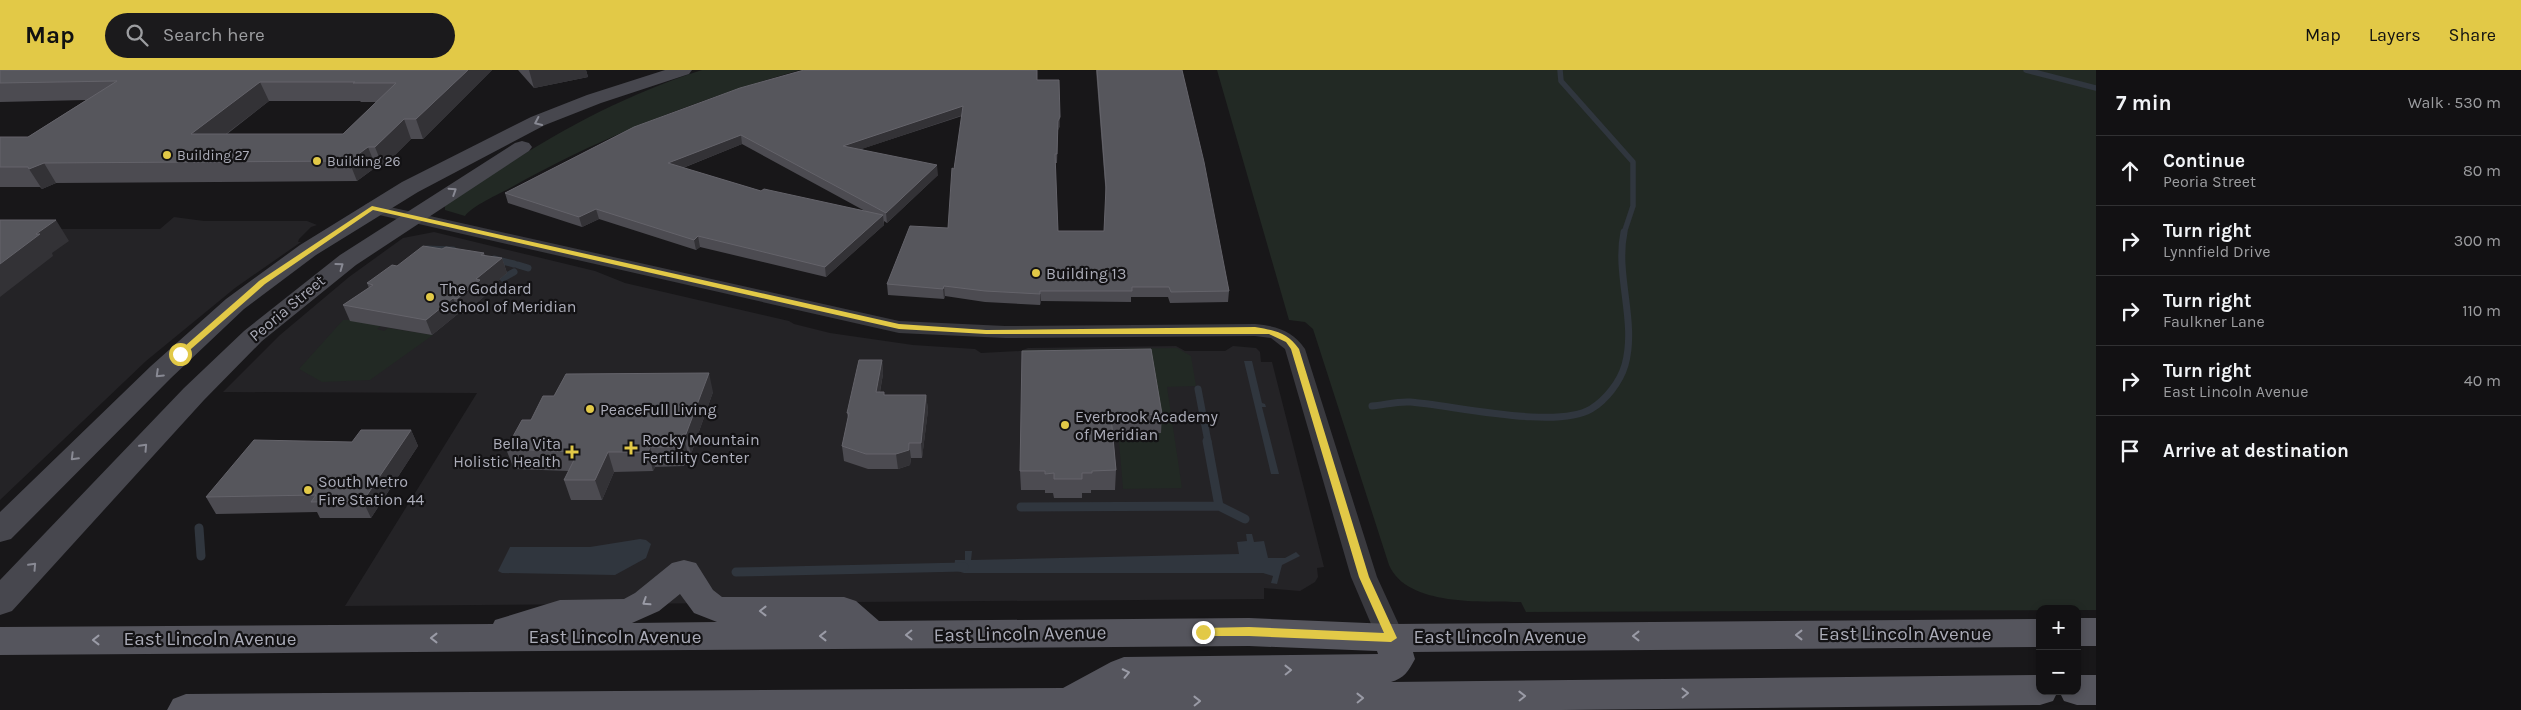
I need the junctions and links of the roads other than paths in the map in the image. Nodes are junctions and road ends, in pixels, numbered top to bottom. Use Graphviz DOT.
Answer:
graph roads {
  1 [pos="683,70"];
  2 [pos="633,87"];
  3 [pos="372,208"];
  4 [pos="412,217"];
  5 [pos="0,531"];
  6 [pos="0,602"];
  7 [pos="2081,632"];
  8 [pos="2096,632"];
  9 [pos="2036,633"];
  10 [pos="872,636"];
  11 [pos="482,638"];
  12 [pos="1391,638"];
  13 [pos="0,640"];
  14 [pos="2036,690"];
  15 [pos="2081,690"];
  16 [pos="2096,690"];
  17 [pos="1068,703"];
  18 [pos="186,710"];
  1 -- 2 [label="main road, Peoria Street"];
  2 -- 3 [label="main road, Peoria Street, one-way"];
  4 -- 2 [label="main road, Peoria Street, one-way"];
  3 -- 4 [label="street"];
  3 -- 5 [label="main road, Peoria Street, one-way"];
  6 -- 4 [label="main road, Peoria Street, one-way"];
  4 -- 12 [label="street"];
  7 -- 8 [label="main road"];
  9 -- 12 [label="main road, East Lincoln Avenue, one-way"];
  10 -- 11 [label="main road, East Lincoln Avenue, one-way"];
  10 -- 11 [label="main road, one-way"];
  12 -- 10 [label="main road, East Lincoln Avenue, one-way"];
  11 -- 13 [label="main road, East Lincoln Avenue, one-way"];
  17 -- 12 [label="main road, one-way"];
  17 -- 14 [label="main road, one-way"];
  15 -- 16 [label="main road"];
  17 -- 18 [label="main road"];
}
